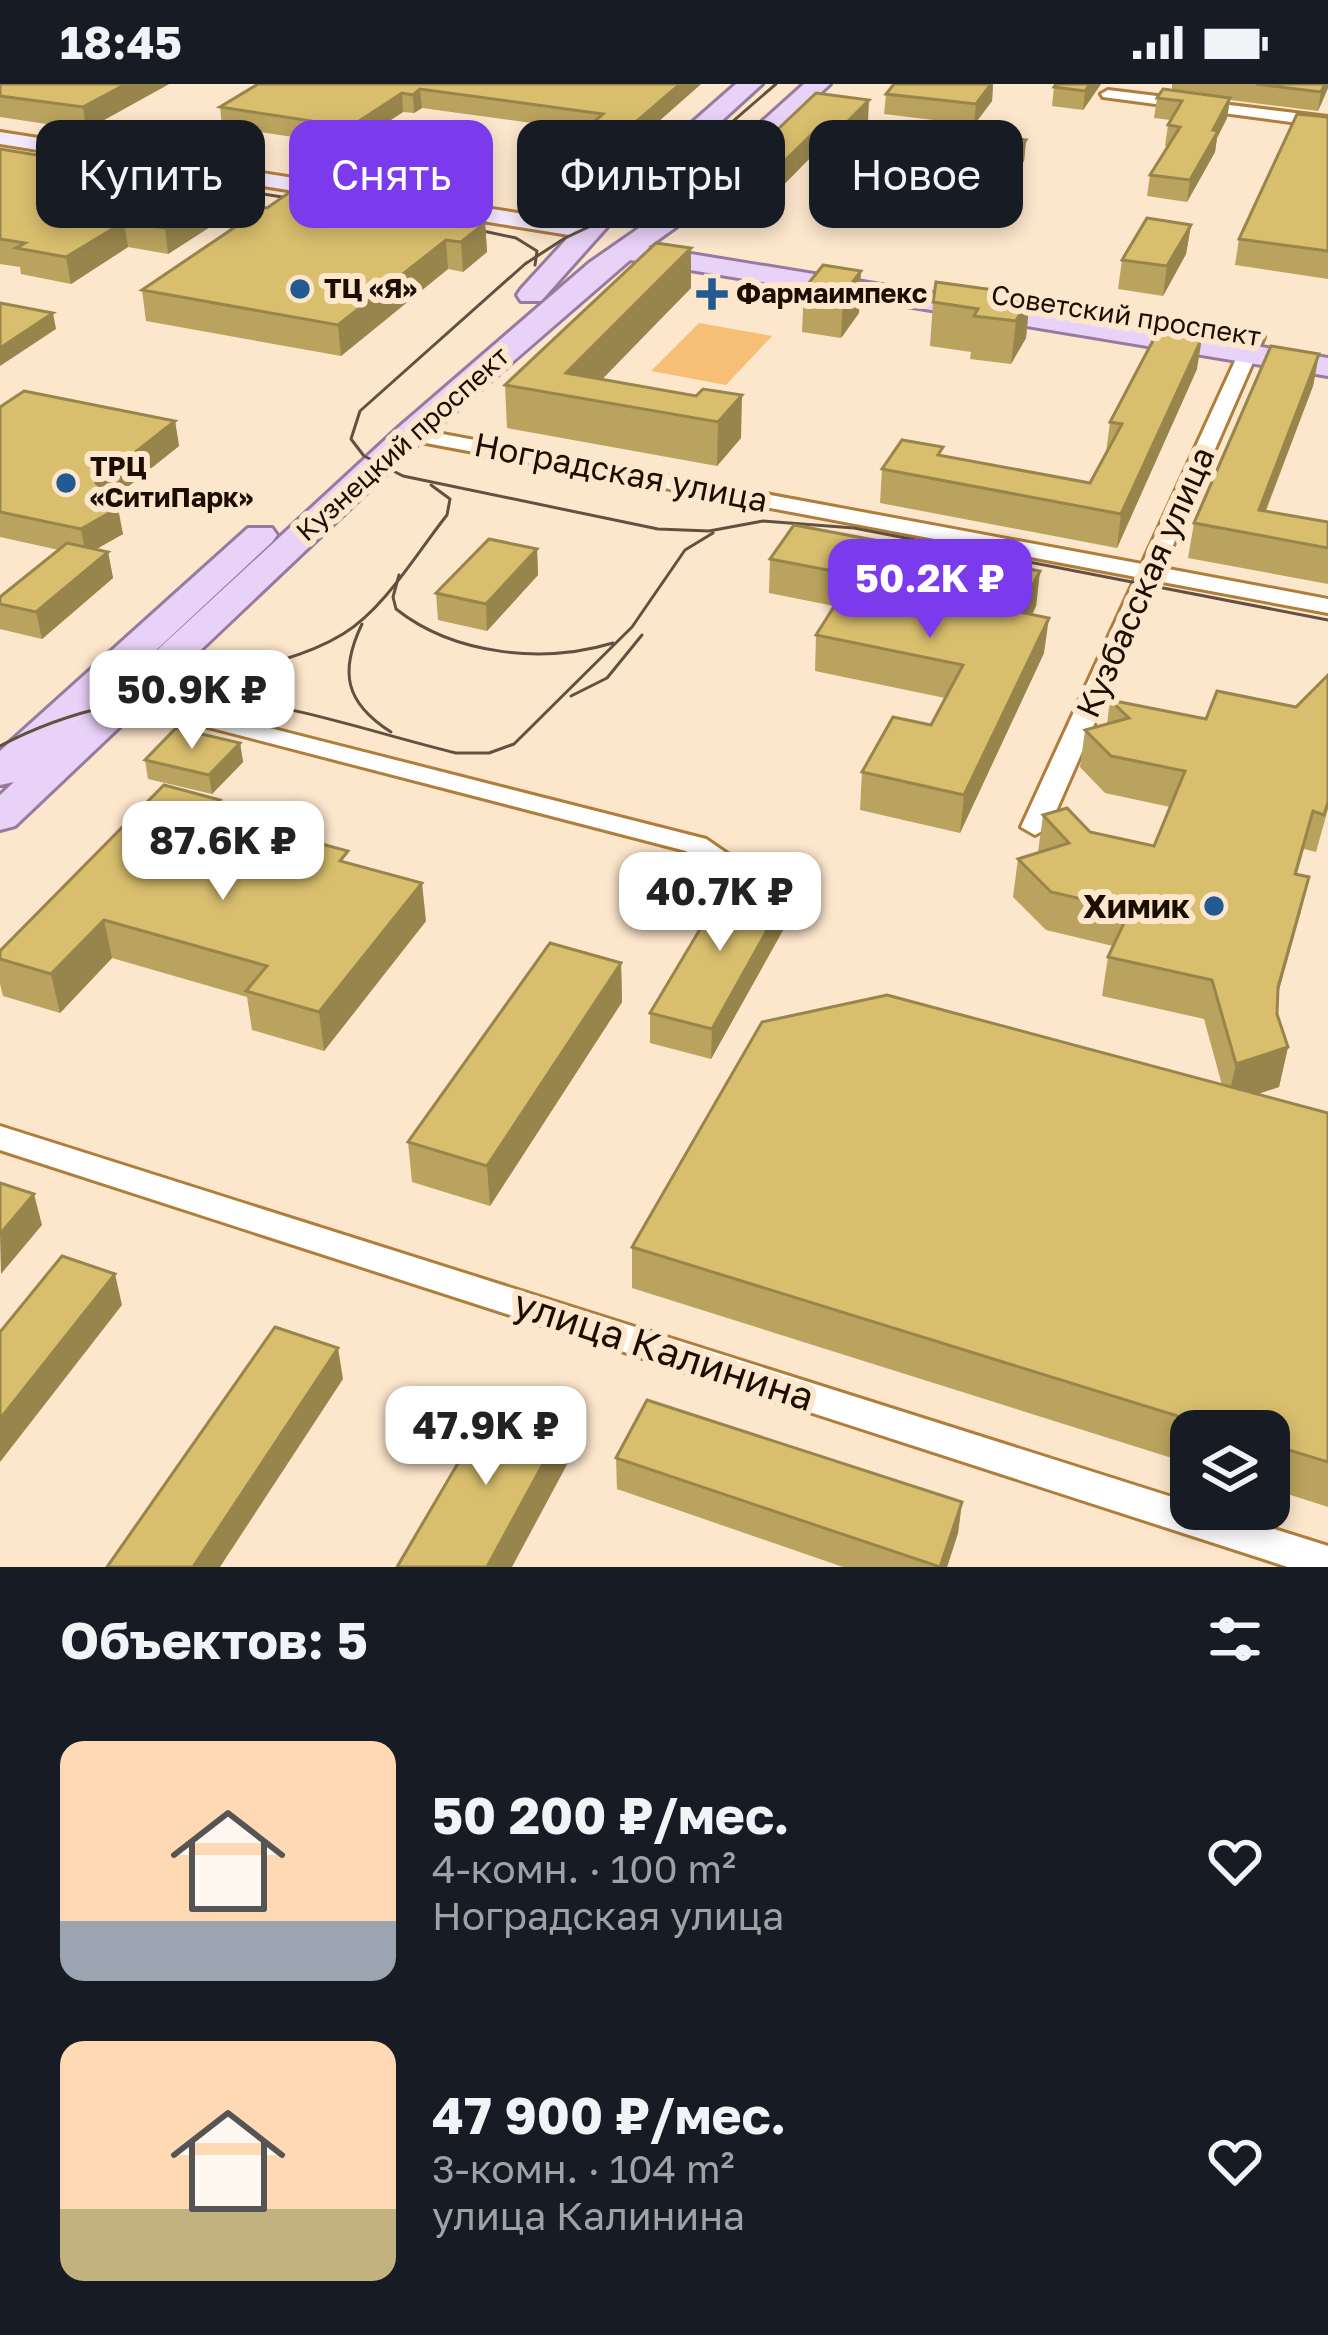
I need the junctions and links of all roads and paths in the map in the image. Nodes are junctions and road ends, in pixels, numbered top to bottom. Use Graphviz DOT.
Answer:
graph roads {
  1 [pos="750,84"];
  2 [pos="818,84"];
  3 [pos="1108,94"];
  4 [pos="1328,122"];
  5 [pos="0,143"];
  6 [pos="585,236"];
  7 [pos="632,245"];
  8 [pos="1251,345"];
  9 [pos="1328,348"];
  10 [pos="1328,367"];
  11 [pos="410,434"];
  12 [pos="1150,572"];
  13 [pos="1328,606"];
  14 [pos="128,699"];
  15 [pos="0,772"];
  16 [pos="0,817"];
  17 [pos="1035,827"];
  18 [pos="770,892"];
  19 [pos="0,1138"];
  20 [pos="1328,1562"];
  1 -- 6 [label="main road, Кузнецкий проспект"];
  2 -- 7 [label="main road, Кузнецкий проспект"];
  3 -- 4 [label="street"];
  5 -- 6 [label="main road, Советский проспект"];
  6 -- 7 [label="main road, Советский проспект"];
  6 -- 15 [label="main road, Кузнецкий проспект"];
  7 -- 8 [label="main road, Советский проспект"];
  7 -- 11 [label="main road, Кузнецкий проспект"];
  8 -- 9 [label="main road, Советский проспект"];
  8 -- 10 [label="main road, Советский проспект"];
  8 -- 12 [label="street, Кузбасская улица"];
  11 -- 12 [label="street, Ноградская улица"];
  11 -- 14 [label="main road, Кузнецкий проспект"];
  12 -- 13 [label="street, Ноградская улица"];
  12 -- 17 [label="street, Кузбасская улица"];
  14 -- 16 [label="main road, Кузнецкий проспект"];
  14 -- 18 [label="street"];
  19 -- 20 [label="street, улица Калинина"];
}
